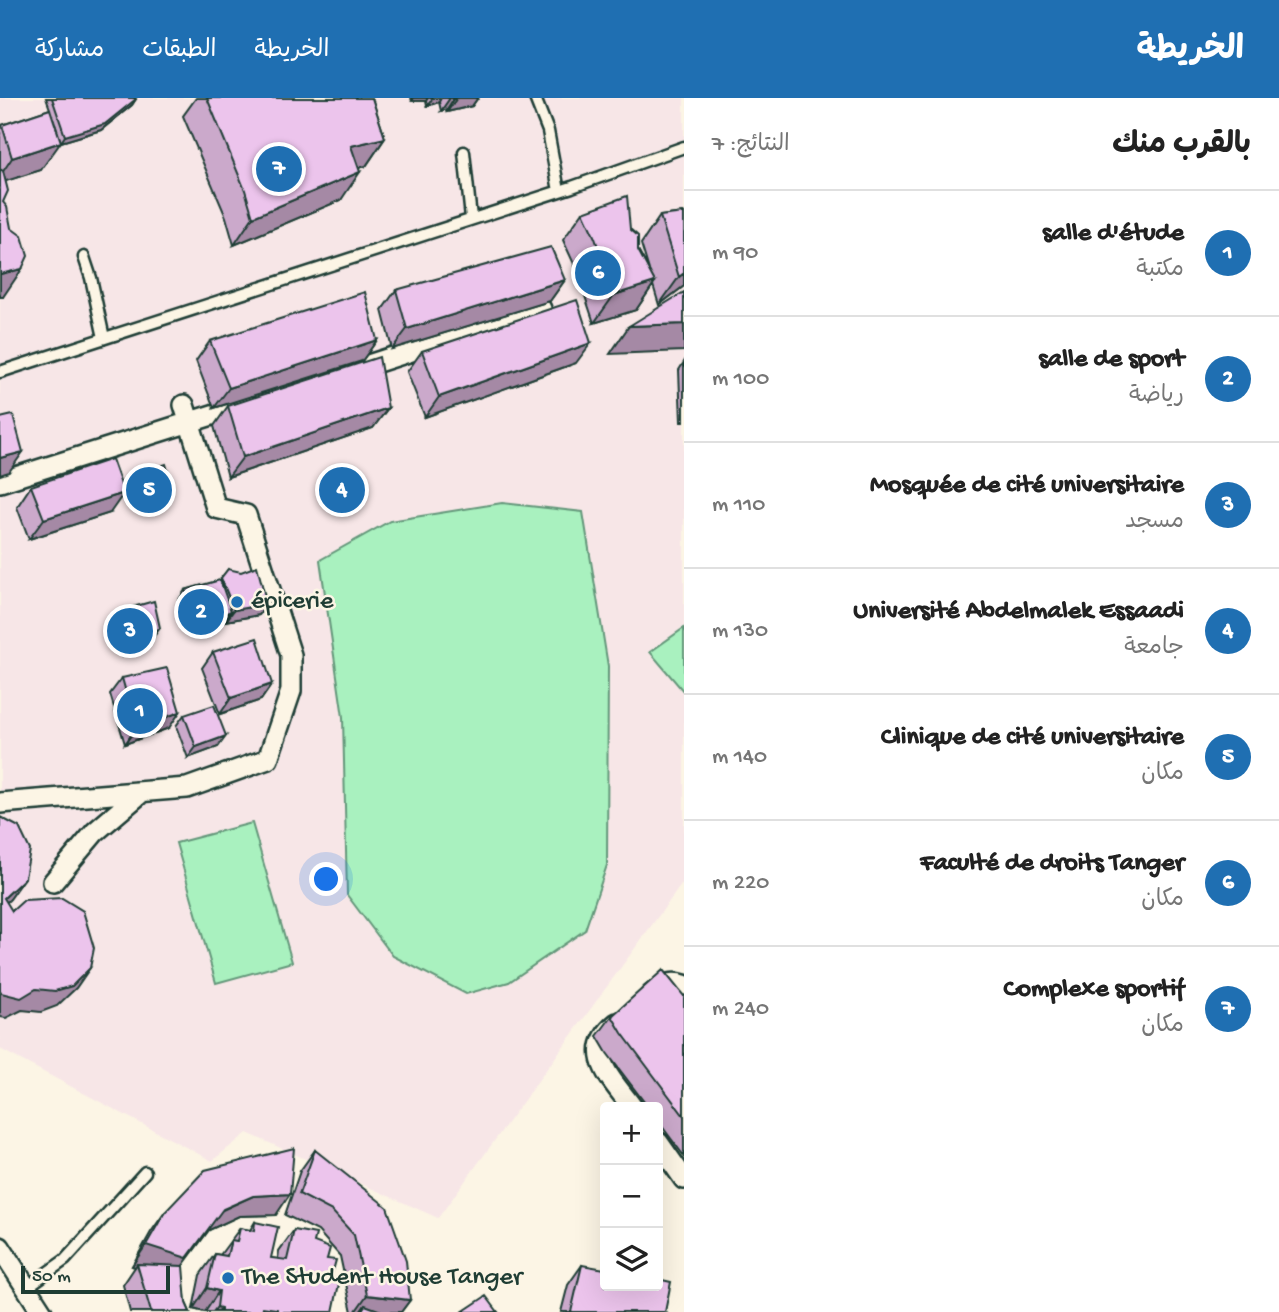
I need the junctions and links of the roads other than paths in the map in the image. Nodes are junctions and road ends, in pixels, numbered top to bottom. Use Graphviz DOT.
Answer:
graph roads {
  1 [pos="535,98"];
  2 [pos="684,147"];
  3 [pos="464,152"];
  4 [pos="559,191"];
  5 [pos="471,218"];
  6 [pos="84,257"];
  7 [pos="541,309"];
  8 [pos="104,338"];
  9 [pos="0,372"];
  10 [pos="333,376"];
  11 [pos="268,397"];
  12 [pos="187,414"];
  13 [pos="0,482"];
  14 [pos="143,792"];
  15 [pos="0,803"];
  16 [pos="53,882"];
  17 [pos="684,985"];
  18 [pos="628,1102"];
  19 [pos="663,1149"];
  20 [pos="145,1172"];
  21 [pos="684,1179"];
  22 [pos="0,1247"];
  23 [pos="26,1287"];
  24 [pos="42,1312"];
  1 -- 4 [label="lane"];
  2 -- 4 [label="lane"];
  3 -- 5 [label="lane"];
  4 -- 5 [label="lane"];
  5 -- 8 [label="lane"];
  6 -- 8 [label="lane"];
  7 -- 10 [label="street"];
  8 -- 9 [label="lane"];
  11 -- 12 [label="street"];
  12 -- 13 [label="street"];
  12 -- 14 [label="street"];
  14 -- 15 [label="street"];
  14 -- 16 [label="street"];
  17 -- 18 [label="street"];
  19 -- 21 [label="street"];
  20 -- 23 [label="lane"];
  22 -- 23 [label="street"];
  23 -- 24 [label="street"];
}
